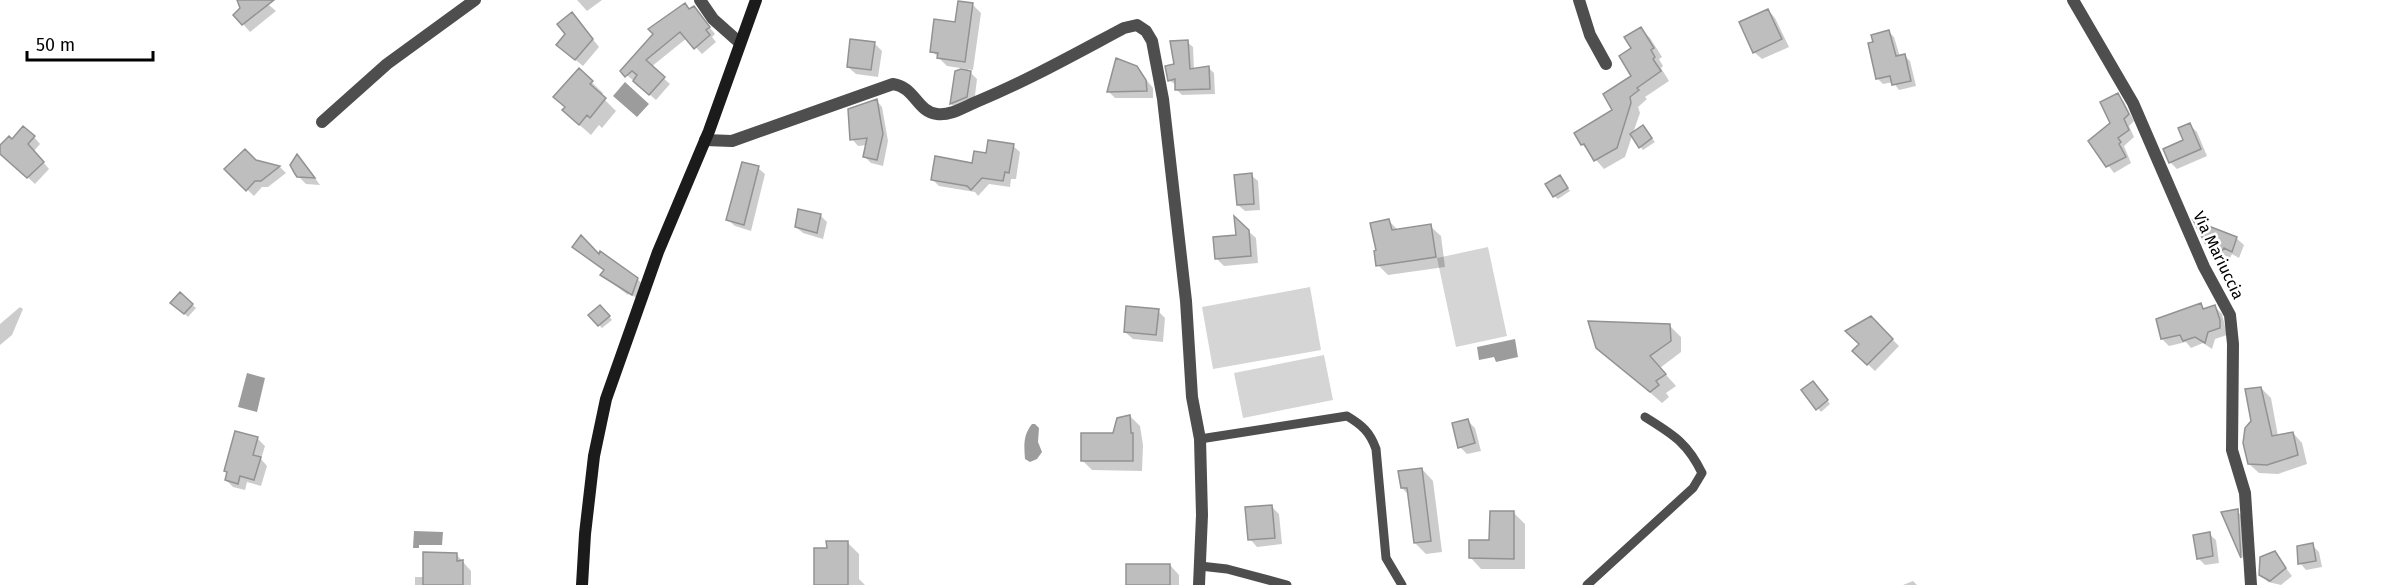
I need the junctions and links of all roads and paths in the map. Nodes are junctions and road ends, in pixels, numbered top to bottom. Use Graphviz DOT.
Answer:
graph roads {
  1 [pos="475,0"];
  2 [pos="700,0"];
  3 [pos="756,0"];
  4 [pos="1579,0"];
  5 [pos="2073,0"];
  6 [pos="740,43"];
  7 [pos="1606,64"];
  8 [pos="322,122"];
  9 [pos="705,140"];
  10 [pos="1645,417"];
  11 [pos="1200,439"];
  12 [pos="1200,566"];
  13 [pos="582,585"];
  14 [pos="1199,585"];
  15 [pos="1287,585"];
  16 [pos="1402,585"];
  17 [pos="1587,585"];
  18 [pos="2251,585"];
  1 -- 8 [label="street"];
  2 -- 6 [label="street"];
  3 -- 6 [label="main road"];
  4 -- 7 [label="street"];
  5 -- 18 [label="street, Via Mariuccia"];
  6 -- 9 [label="main road"];
  9 -- 11 [label="street"];
  9 -- 13 [label="main road"];
  10 -- 17 [label="lane"];
  11 -- 12 [label="street"];
  11 -- 16 [label="lane"];
  12 -- 14 [label="street"];
  12 -- 15 [label="lane"];
}
